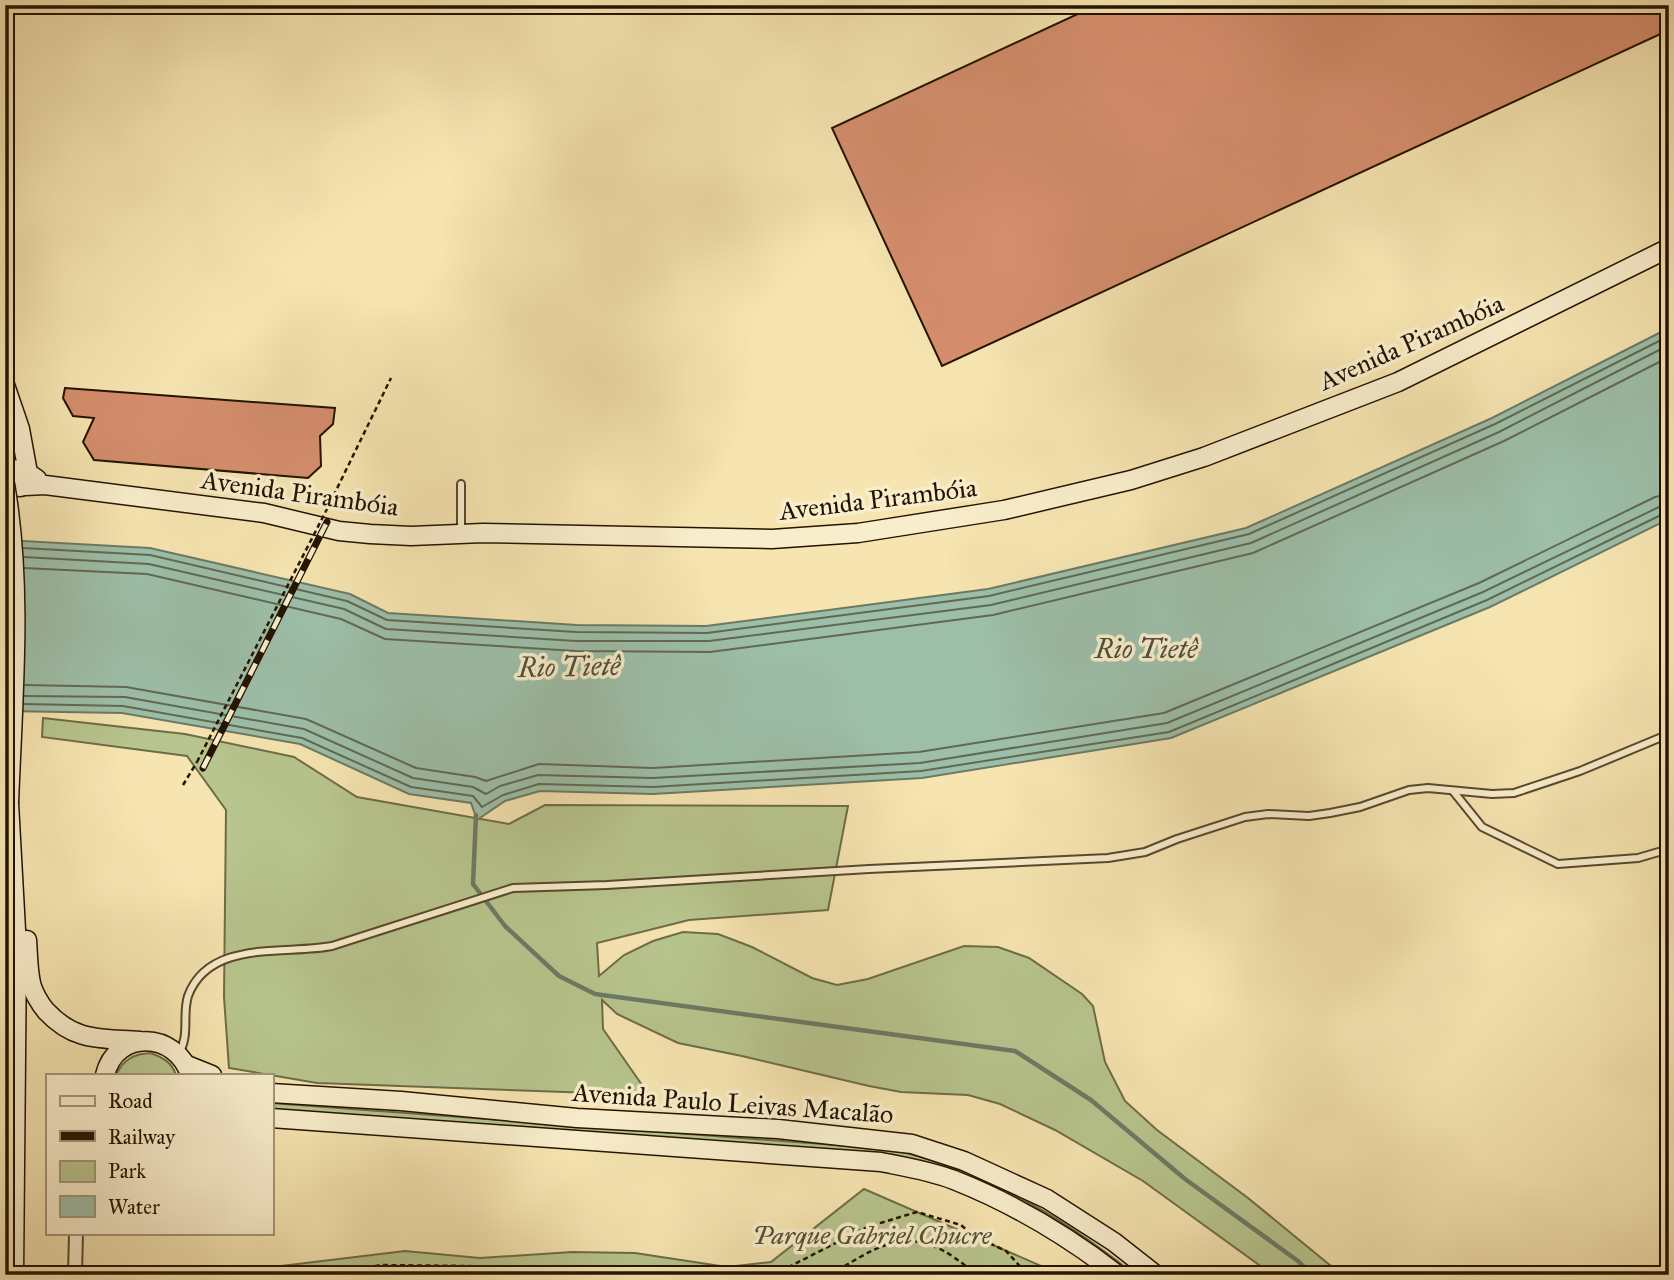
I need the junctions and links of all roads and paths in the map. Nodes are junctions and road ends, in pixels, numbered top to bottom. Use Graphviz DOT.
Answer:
graph roads {
  1 [pos="1669,248"];
  2 [pos="391,378"];
  3 [pos="5,386"];
  4 [pos="5,467"];
  5 [pos="15,483"];
  6 [pos="461,484"];
  7 [pos="461,534"];
  8 [pos="1669,734"];
  9 [pos="183,785"];
  10 [pos="1452,790"];
  11 [pos="1669,849"];
  12 [pos="15,915"];
  13 [pos="140,1041"];
  14 [pos="185,1065"];
  15 [pos="105,1074"];
  16 [pos="209,1074"];
  17 [pos="273,1093"];
  18 [pos="273,1118"];
  19 [pos="76,1234"];
  20 [pos="968,1267"];
  21 [pos="15,1275"];
  22 [pos="75,1275"];
  23 [pos="334,1275"];
  24 [pos="641,1275"];
  25 [pos="773,1275"];
  26 [pos="830,1275"];
  27 [pos="960,1275"];
  28 [pos="971,1275"];
  29 [pos="1028,1275"];
  30 [pos="1118,1275"];
  31 [pos="1156,1275"];
  1 -- 7 [label="main road, Avenida Pirambóia"];
  2 -- 9 [label="path, bridge"];
  3 -- 5 [label="main road"];
  4 -- 5 [label="main road, Avenida Pirambóia"];
  5 -- 7 [label="main road, Avenida Pirambóia"];
  5 -- 12 [label="main road, bridge"];
  6 -- 7 [label="lane"];
  8 -- 10 [label="lane"];
  10 -- 11 [label="lane"];
  10 -- 14 [label="lane"];
  12 -- 13 [label="main road"];
  12 -- 21 [label="main road"];
  13 -- 14 [label="main road"];
  13 -- 15 [label="main road"];
  14 -- 16 [label="main road"];
  17 -- 31 [label="main road, Avenida Paulo Leivas Macalão"];
  18 -- 30 [label="main road, Avenida Paulo Leivas Macalão"];
  19 -- 22 [label="street"];
  20 -- 26 [label="path"];
  20 -- 27 [label="path"];
  20 -- 28 [label="path"];
  23 -- 24 [label="path"];
  25 -- 29 [label="path"];
}
